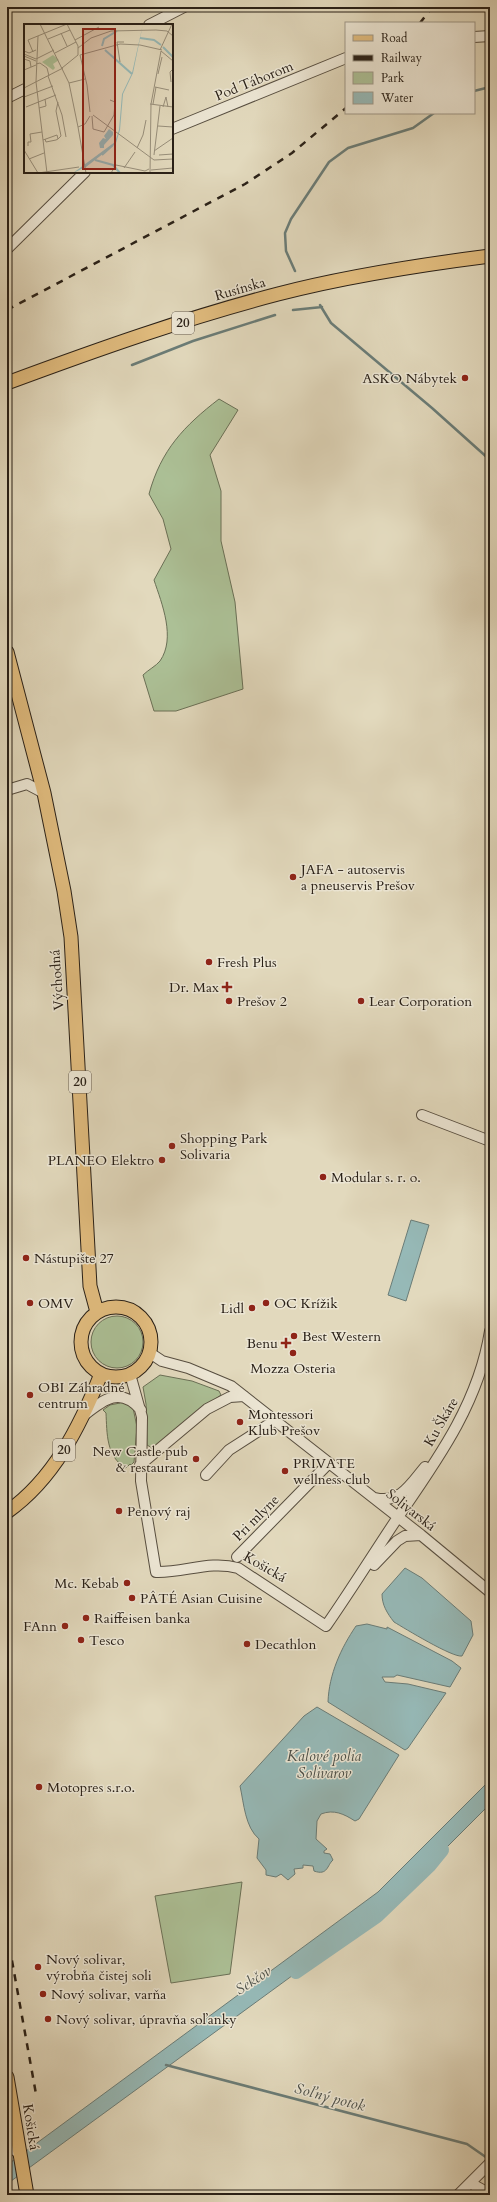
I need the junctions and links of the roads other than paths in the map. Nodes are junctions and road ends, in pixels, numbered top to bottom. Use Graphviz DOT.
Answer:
graph roads {
  1 [pos="184,7"];
  2 [pos="151,24"];
  3 [pos="490,36"];
  4 [pos="475,37"];
  5 [pos="345,58"];
  6 [pos="24,90"];
  7 [pos="7,98"];
  8 [pos="173,129"];
  9 [pos="84,173"];
  10 [pos="7,249"];
  11 [pos="488,256"];
  12 [pos="7,383"];
  13 [pos="7,652"];
  14 [pos="37,768"];
  15 [pos="27,784"];
  16 [pos="7,790"];
  17 [pos="44,793"];
  18 [pos="422,1115"];
  19 [pos="490,1142"];
  20 [pos="97,1312"];
  21 [pos="490,1331"];
  22 [pos="150,1353"];
  23 [pos="100,1374"];
  24 [pos="130,1374"];
  25 [pos="244,1396"];
  26 [pos="141,1410"];
  27 [pos="80,1418"];
  28 [pos="274,1421"];
  29 [pos="448,1440"];
  30 [pos="328,1464"];
  31 [pos="140,1465"];
  32 [pos="206,1475"];
  33 [pos="370,1496"];
  34 [pos="7,1512"];
  35 [pos="398,1518"];
  36 [pos="421,1535"];
  37 [pos="237,1557"];
  38 [pos="353,1587"];
  39 [pos="490,1592"];
  40 [pos="7,2077"];
  41 [pos="9,2102"];
  42 [pos="14,2147"];
  43 [pos="487,2166"];
  44 [pos="470,2183"];
  45 [pos="26,2191"];
  46 [pos="490,2194"];
  47 [pos="458,2195"];
  1 -- 2 [label="street"];
  3 -- 4 [label="street"];
  5 -- 8 [label="street, Pod Táborom"];
  6 -- 7 [label="street"];
  9 -- 10 [label="street"];
  11 -- 12 [label="main road, Rusínska / 20"];
  13 -- 14 [label="main road, Východná / 20"];
  14 -- 15 [label="street"];
  14 -- 17 [label="main road, Východná / 20"];
  15 -- 16 [label="street"];
  15 -- 17 [label="street"];
  17 -- 20 [label="main road, Východná / 20"];
  18 -- 19 [label="street"];
  20 -- 22 [label="main road"];
  20 -- 23 [label="main road"];
  21 -- 29 [label="street, Ku Škáre"];
  22 -- 24 [label="main road"];
  22 -- 25 [label="street, Solivarská"];
  23 -- 24 [label="main road"];
  23 -- 27 [label="main road, 20"];
  24 -- 26 [label="street"];
  25 -- 28 [label="street, Solivarská"];
  25 -- 31 [label="street"];
  26 -- 27 [label="street"];
  26 -- 31 [label="street"];
  27 -- 34 [label="main road, 20"];
  28 -- 30 [label="street, Solivarská"];
  28 -- 32 [label="street"];
  29 -- 33 [label="street"];
  29 -- 35 [label="street, Ku Škáre"];
  30 -- 33 [label="street, Solivarská"];
  30 -- 37 [label="street, Pri mlyne"];
  31 -- 38 [label="street, Košická"];
  33 -- 35 [label="street, Solivarská"];
  35 -- 36 [label="street, Solivarská"];
  35 -- 38 [label="street, Košická"];
  36 -- 38 [label="street"];
  36 -- 39 [label="street, Solivarská"];
  40 -- 41 [label="main road, Košická"];
  41 -- 42 [label="main road, Košická"];
  42 -- 45 [label="main road, Košická"];
  43 -- 44 [label="street"];
  44 -- 46 [label="street"];
  44 -- 47 [label="street"];
}
